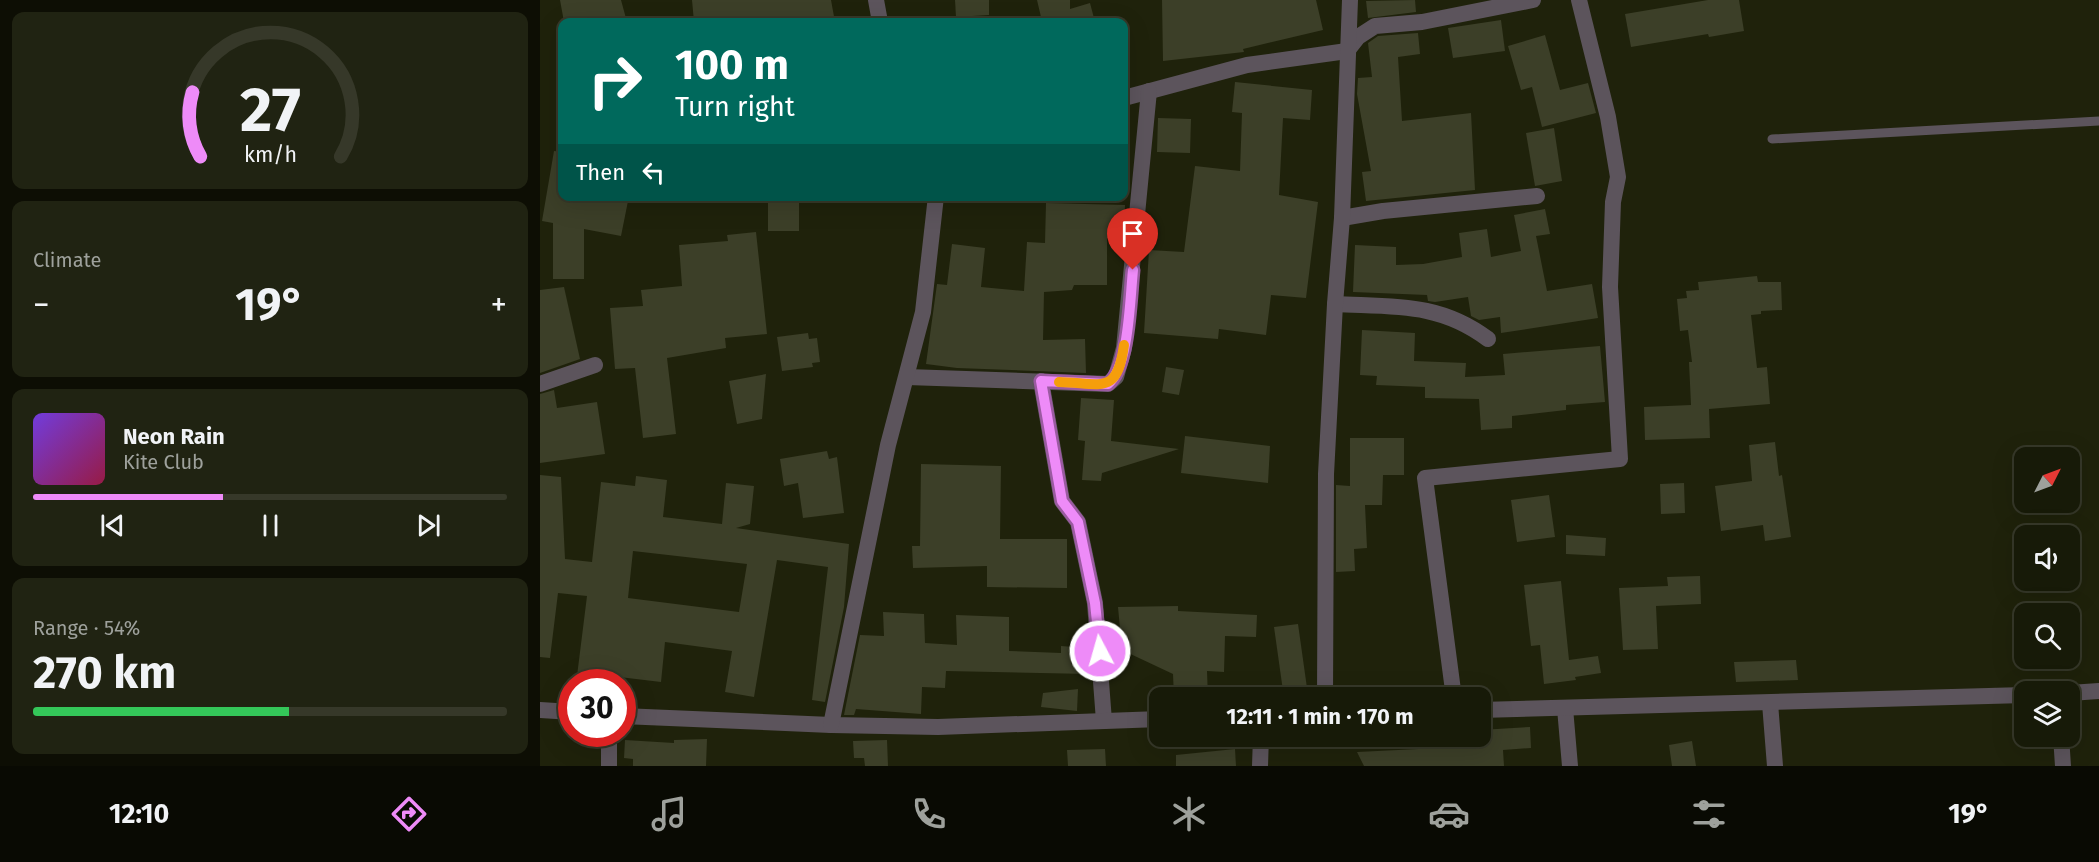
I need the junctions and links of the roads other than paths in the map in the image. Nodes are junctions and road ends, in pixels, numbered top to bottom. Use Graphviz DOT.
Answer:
graph roads {
  1 [pos="876,0"];
  2 [pos="1350,0"];
  3 [pos="1533,0"];
  4 [pos="1579,0"];
  5 [pos="879,18"];
  6 [pos="1347,51"];
  7 [pos="1149,91"];
  8 [pos="1128,97"];
  9 [pos="2099,122"];
  10 [pos="1772,139"];
  11 [pos="1537,196"];
  12 [pos="935,201"];
  13 [pos="1342,218"];
  14 [pos="1335,304"];
  15 [pos="1488,339"];
  16 [pos="595,365"];
  17 [pos="908,377"];
  18 [pos="1041,381"];
  19 [pos="540,384"];
  20 [pos="1325,687"];
  21 [pos="1453,687"];
  22 [pos="2099,691"];
  23 [pos="2080,692"];
  24 [pos="2014,695"];
  25 [pos="1770,703"];
  26 [pos="1565,708"];
  27 [pos="540,710"];
  28 [pos="1491,710"];
  29 [pos="558,711"];
  30 [pos="636,717"];
  31 [pos="1149,719"];
  32 [pos="1104,721"];
  33 [pos="831,725"];
  34 [pos="609,747"];
  35 [pos="1260,747"];
  36 [pos="2062,747"];
  37 [pos="609,766"];
  38 [pos="1260,766"];
  39 [pos="1570,766"];
  40 [pos="1775,766"];
  41 [pos="2063,766"];
  1 -- 5 [label="street"];
  2 -- 6 [label="street"];
  3 -- 6 [label="street"];
  4 -- 21 [label="street"];
  6 -- 7 [label="street"];
  6 -- 13 [label="street"];
  7 -- 8 [label="street"];
  7 -- 18 [label="street"];
  9 -- 10 [label="lane"];
  11 -- 13 [label="street"];
  12 -- 17 [label="street"];
  13 -- 14 [label="street"];
  14 -- 15 [label="street"];
  14 -- 20 [label="street"];
  16 -- 19 [label="street"];
  17 -- 18 [label="street"];
  17 -- 33 [label="street"];
  18 -- 32 [label="street"];
  22 -- 23 [label="street"];
  24 -- 25 [label="street"];
  25 -- 26 [label="street"];
  25 -- 40 [label="street"];
  26 -- 28 [label="street"];
  26 -- 39 [label="street"];
  27 -- 29 [label="street"];
  30 -- 33 [label="street"];
  31 -- 32 [label="street"];
  32 -- 33 [label="street"];
  34 -- 37 [label="street"];
  35 -- 38 [label="street"];
  36 -- 41 [label="street"];
}
